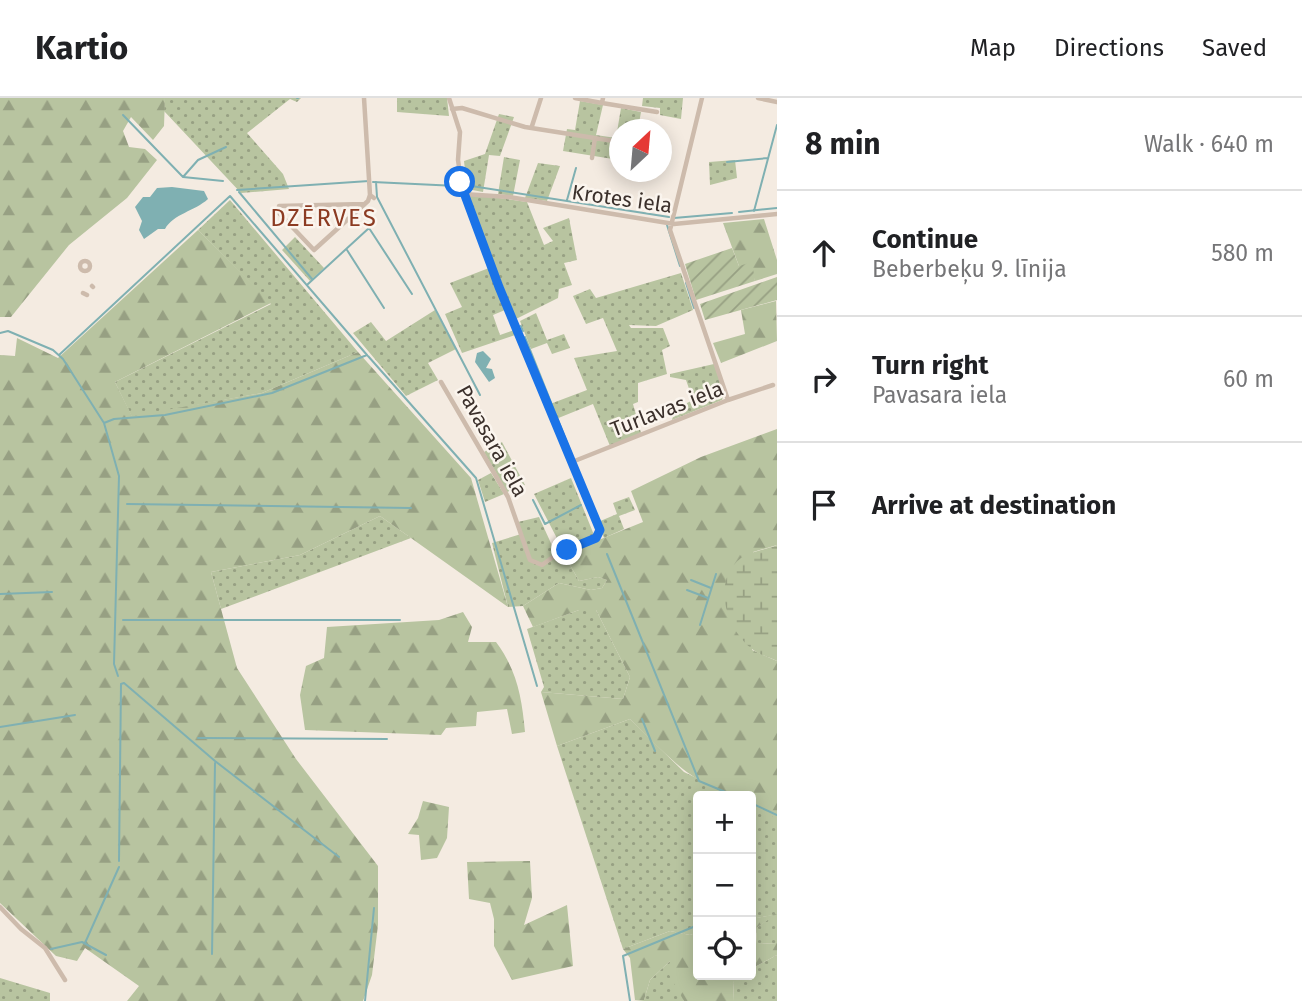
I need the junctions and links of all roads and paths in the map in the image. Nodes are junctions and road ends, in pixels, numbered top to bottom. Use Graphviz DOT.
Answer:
graph roads {
  1 [pos="364,98"];
  2 [pos="449,98"];
  3 [pos="541,98"];
  4 [pos="575,98"];
  5 [pos="702,98"];
  6 [pos="758,98"];
  7 [pos="602,100"];
  8 [pos="777,102"];
  9 [pos="452,108"];
  10 [pos="657,112"];
  11 [pos="532,126"];
  12 [pos="596,138"];
  13 [pos="609,140"];
  14 [pos="592,158"];
  15 [pos="463,194"];
  16 [pos="366,202"];
  17 [pos="777,214"];
  18 [pos="670,223"];
  19 [pos="441,382"];
  20 [pos="773,386"];
  21 [pos="727,400"];
  22 [pos="572,462"];
  23 [pos="0,907"];
  24 [pos="65,980"];
  1 -- 16 [label="street"];
  2 -- 9 [label="street"];
  3 -- 11 [label="street"];
  4 -- 7 [label="street"];
  5 -- 18 [label="street"];
  6 -- 8 [label="street"];
  7 -- 10 [label="street"];
  9 -- 11 [label="street"];
  9 -- 15 [label="street"];
  11 -- 12 [label="street"];
  12 -- 13 [label="street"];
  12 -- 14 [label="street"];
  15 -- 18 [label="street, Krotes iela"];
  15 -- 22 [label="street"];
  16 -- 16 [label="street"];
  17 -- 18 [label="street, Krotes iela"];
  18 -- 21 [label="street"];
  19 -- 22 [label="street, Pavasara iela"];
  20 -- 21 [label="street, Turlavas iela"];
  21 -- 22 [label="street, Turlavas iela"];
  23 -- 24 [label="street"];
}
